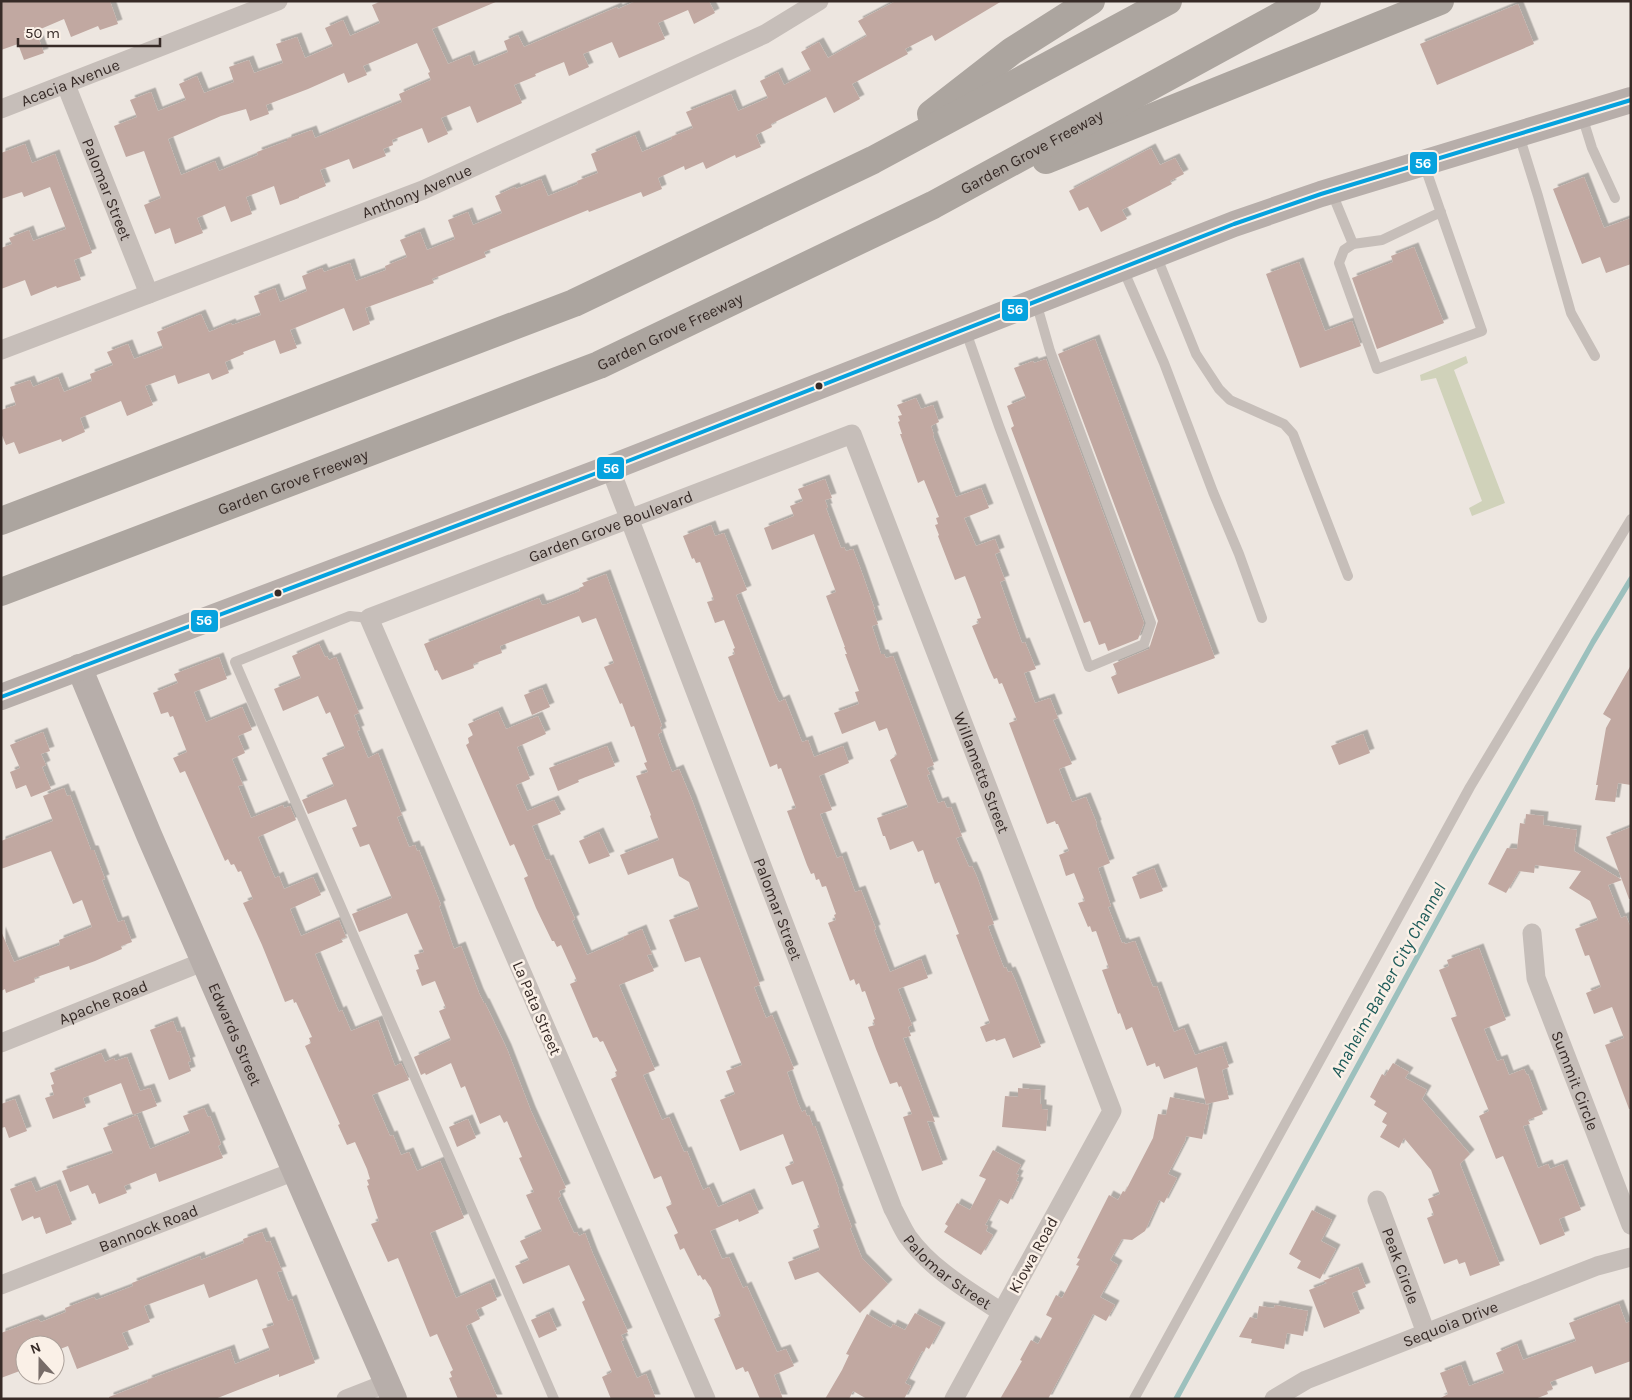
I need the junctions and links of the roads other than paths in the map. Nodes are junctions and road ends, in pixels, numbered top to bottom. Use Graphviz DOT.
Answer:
graph roads {
  1 [pos="278,1"];
  2 [pos="818,1"];
  3 [pos="1091,1"];
  4 [pos="1168,1"];
  5 [pos="1307,1"];
  6 [pos="1440,1"];
  7 [pos="66,85"];
  8 [pos="1631,100"];
  9 [pos="1,109"];
  10 [pos="1582,115"];
  11 [pos="1519,134"];
  12 [pos="873,160"];
  13 [pos="1424,163"];
  14 [pos="1331,192"];
  15 [pos="1615,198"];
  16 [pos="933,204"];
  17 [pos="1441,212"];
  18 [pos="1352,244"];
  19 [pos="1156,254"];
  20 [pos="1122,268"];
  21 [pos="149,294"];
  22 [pos="1036,302"];
  23 [pos="965,329"];
  24 [pos="1,350"];
  25 [pos="1595,356"];
  26 [pos="852,434"];
  27 [pos="610,468"];
  28 [pos="630,519"];
  29 [pos="1631,519"];
  30 [pos="1,521"];
  31 [pos="1348,576"];
  32 [pos="1,592"];
  33 [pos="369,618"];
  34 [pos="1262,618"];
  35 [pos="79,667"];
  36 [pos="1,697"];
  37 [pos="1532,933"];
  38 [pos="205,961"];
  39 [pos="1,1043"];
  40 [pos="1112,1110"];
  41 [pos="295,1171"];
  42 [pos="1377,1200"];
  43 [pos="1631,1225"];
  44 [pos="1631,1257"];
  45 [pos="1,1285"];
  46 [pos="1001,1312"];
  47 [pos="1426,1333"];
  48 [pos="391,1391"];
  49 [pos="346,1399"];
  50 [pos="554,1399"];
  51 [pos="706,1399"];
  52 [pos="954,1399"];
  53 [pos="1134,1399"];
  54 [pos="1274,1399"];
  1 -- 7 [label="street, Acacia Avenue"];
  2 -- 21 [label="street, Anthony Avenue"];
  3 -- 12 [label="highway"];
  4 -- 12 [label="highway"];
  5 -- 16 [label="highway, Garden Grove Freeway"];
  6 -- 16 [label="highway"];
  7 -- 9 [label="street, Acacia Avenue"];
  7 -- 21 [label="street, Palomar Street"];
  8 -- 10 [label="main road"];
  10 -- 11 [label="main road"];
  10 -- 15 [label="lane"];
  11 -- 13 [label="main road"];
  11 -- 25 [label="lane"];
  12 -- 30 [label="highway"];
  13 -- 14 [label="main road"];
  13 -- 17 [label="lane"];
  14 -- 18 [label="lane"];
  14 -- 19 [label="main road"];
  16 -- 32 [label="highway, Garden Grove Freeway"];
  17 -- 18 [label="lane"];
  17 -- 18 [label="lane"];
  19 -- 20 [label="main road"];
  19 -- 31 [label="lane"];
  20 -- 22 [label="main road"];
  20 -- 34 [label="lane"];
  21 -- 24 [label="street, Anthony Avenue"];
  22 -- 23 [label="main road"];
  22 -- 23 [label="lane"];
  23 -- 27 [label="main road"];
  26 -- 28 [label="street, Garden Grove Boulevard"];
  26 -- 40 [label="street, Willamette Street"];
  27 -- 28 [label="street, Palomar Street"];
  27 -- 35 [label="main road"];
  28 -- 33 [label="street, Garden Grove Boulevard"];
  28 -- 46 [label="street, Palomar Street"];
  29 -- 53 [label="lane"];
  33 -- 50 [label="lane"];
  33 -- 51 [label="street, La Pata Street"];
  35 -- 36 [label="main road"];
  35 -- 38 [label="main road, Edwards Street"];
  37 -- 43 [label="street, Summit Circle"];
  38 -- 39 [label="street, Apache Road"];
  38 -- 41 [label="main road, Edwards Street"];
  40 -- 46 [label="street, Kiowa Road"];
  41 -- 45 [label="street, Bannock Road"];
  41 -- 48 [label="main road, Edwards Street"];
  42 -- 47 [label="street, Peak Circle"];
  44 -- 47 [label="street, Sequoia Drive"];
  46 -- 52 [label="street, Kiowa Road"];
  47 -- 54 [label="street, Sequoia Drive"];
  48 -- 49 [label="street"];
}
